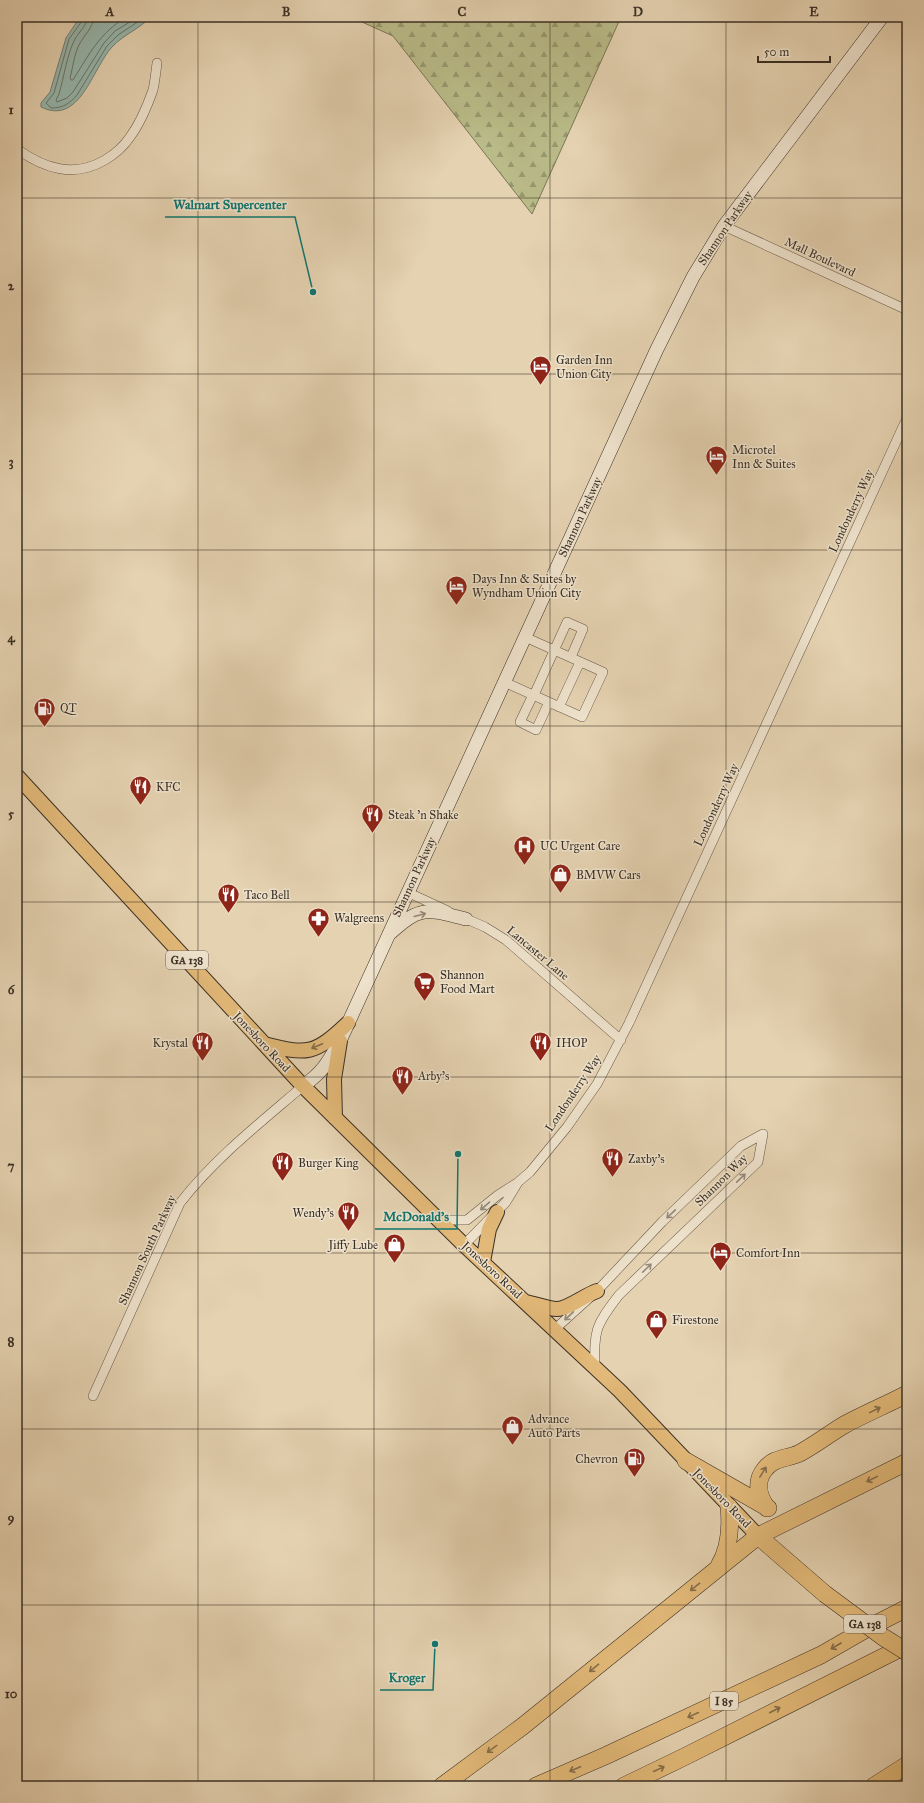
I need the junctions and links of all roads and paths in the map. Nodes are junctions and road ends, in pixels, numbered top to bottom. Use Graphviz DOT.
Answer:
graph roads {
  1 [pos="882,17"];
  2 [pos="157,62"];
  3 [pos="17,149"];
  4 [pos="724,226"];
  5 [pos="907,310"];
  6 [pos="907,418"];
  7 [pos="525,637"];
  8 [pos="555,650"];
  9 [pos="570,657"];
  10 [pos="580,662"];
  11 [pos="504,682"];
  12 [pos="534,695"];
  13 [pos="549,702"];
  14 [pos="560,707"];
  15 [pos="17,776"];
  16 [pos="407,892"];
  17 [pos="466,919"];
  18 [pos="388,935"];
  19 [pos="348,1023"];
  20 [pos="621,1040"];
  21 [pos="340,1041"];
  22 [pos="264,1044"];
  23 [pos="303,1086"];
  24 [pos="334,1118"];
  25 [pos="517,1184"];
  26 [pos="497,1212"];
  27 [pos="439,1220"];
  28 [pos="464,1245"];
  29 [pos="483,1262"];
  30 [pos="597,1291"];
  31 [pos="526,1302"];
  32 [pos="555,1329"];
  33 [pos="595,1368"];
  34 [pos="907,1394"];
  35 [pos="93,1396"];
  36 [pos="686,1461"];
  37 [pos="907,1462"];
  38 [pos="729,1507"];
  39 [pos="767,1508"];
  40 [pos="800,1515"];
  41 [pos="758,1536"];
  42 [pos="717,1569"];
  43 [pos="907,1608"];
  44 [pos="907,1645"];
  45 [pos="907,1652"];
  46 [pos="907,1765"];
  47 [pos="442,1786"];
  48 [pos="536,1786"];
  49 [pos="624,1786"];
  50 [pos="874,1786"];
  1 -- 4 [label="street, Shannon Parkway"];
  2 -- 3 [label="street"];
  4 -- 5 [label="street, Mall Boulevard"];
  4 -- 7 [label="street, Shannon Parkway"];
  6 -- 20 [label="street, Londonderry Way"];
  7 -- 8 [label="street"];
  7 -- 11 [label="street, Shannon Parkway"];
  8 -- 9 [label="street"];
  8 -- 9 [label="street"];
  8 -- 12 [label="street"];
  9 -- 10 [label="street"];
  10 -- 14 [label="street"];
  10 -- 14 [label="street"];
  11 -- 12 [label="street"];
  11 -- 16 [label="street, Shannon Parkway"];
  12 -- 13 [label="street"];
  12 -- 13 [label="street"];
  13 -- 14 [label="street"];
  15 -- 22 [label="main road, Jonesboro Road / GA 138"];
  16 -- 17 [label="street, Lancaster Lane"];
  16 -- 18 [label="street, Shannon Parkway"];
  18 -- 17 [label="street, one-way"];
  17 -- 20 [label="street, Lancaster Lane"];
  18 -- 19 [label="street, Shannon Parkway"];
  19 -- 21 [label="street, Shannon Parkway"];
  19 -- 22 [label="main road, one-way"];
  20 -- 25 [label="street, Londonderry Way"];
  21 -- 23 [label="street, Shannon Parkway"];
  21 -- 24 [label="main road"];
  22 -- 23 [label="main road, Jonesboro Road / GA 138"];
  23 -- 24 [label="main road, Jonesboro Road / GA 138"];
  23 -- 35 [label="street, Shannon South Parkway"];
  24 -- 27 [label="main road, Jonesboro Road / GA 138"];
  25 -- 26 [label="street, Londonderry Way"];
  25 -- 27 [label="street, Londonderry Way, one-way"];
  26 -- 28 [label="street, Londonderry Way"];
  26 -- 29 [label="main road"];
  27 -- 28 [label="main road, Jonesboro Road / GA 138"];
  28 -- 29 [label="main road, Jonesboro Road / GA 138"];
  29 -- 31 [label="main road, Jonesboro Road / GA 138"];
  30 -- 31 [label="main road"];
  30 -- 32 [label="street, Shannon Way, one-way"];
  33 -- 30 [label="street, Shannon Way, one-way"];
  31 -- 32 [label="main road, Jonesboro Road / GA 138"];
  32 -- 33 [label="main road, Jonesboro Road / GA 138"];
  33 -- 36 [label="main road, Jonesboro Road / GA 138"];
  39 -- 34 [label="highway, one-way"];
  36 -- 38 [label="main road, Jonesboro Road / GA 138"];
  36 -- 39 [label="highway"];
  37 -- 40 [label="highway, one-way"];
  38 -- 41 [label="main road, Jonesboro Road / GA 138"];
  38 -- 42 [label="highway"];
  39 -- 40 [label="highway"];
  40 -- 41 [label="highway"];
  41 -- 42 [label="highway"];
  41 -- 45 [label="highway, Jonesboro Road / GA 138, bridge"];
  42 -- 47 [label="highway, one-way"];
  43 -- 48 [label="highway, I 85, one-way"];
  49 -- 44 [label="highway, I 85, one-way"];
  46 -- 50 [label="highway"];
}
